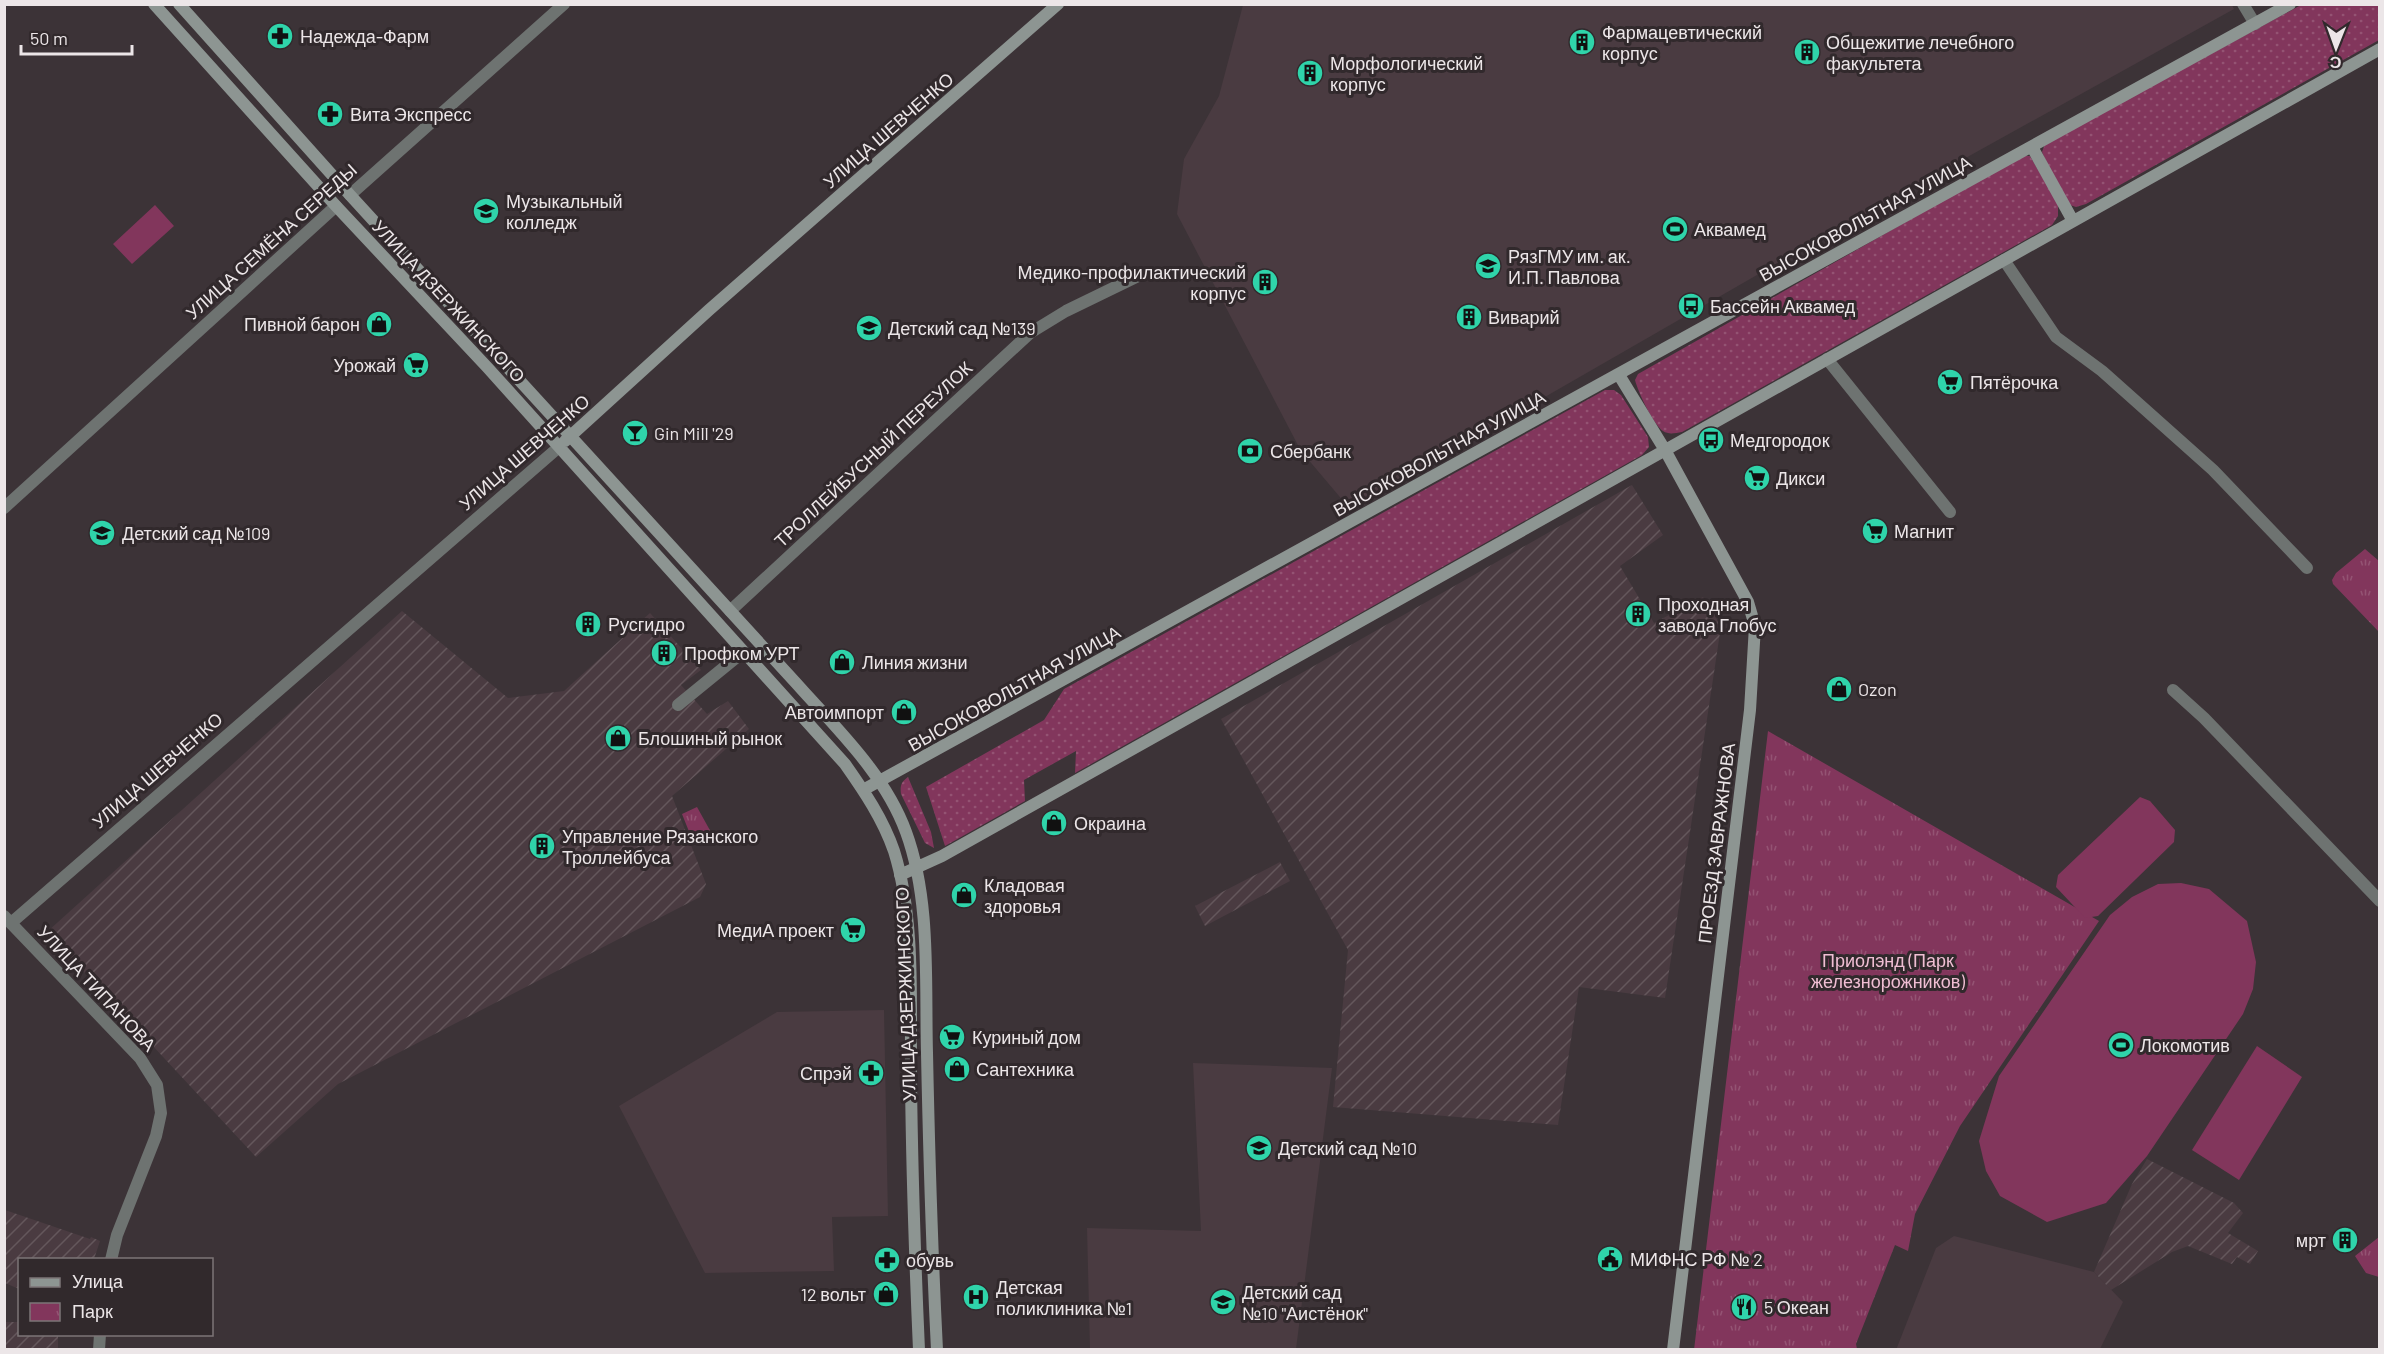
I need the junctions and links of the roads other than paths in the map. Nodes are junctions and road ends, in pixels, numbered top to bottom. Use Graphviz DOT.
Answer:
graph roads {
  1 [pos="154,4"];
  2 [pos="179,4"];
  3 [pos="564,4"];
  4 [pos="1058,4"];
  5 [pos="2243,4"];
  6 [pos="2289,4"];
  7 [pos="2255,24"];
  8 [pos="2379,49"];
  9 [pos="2032,147"];
  10 [pos="350,195"];
  11 [pos="336,206"];
  12 [pos="2073,221"];
  13 [pos="2004,260"];
  14 [pos="1138,276"];
  15 [pos="1827,359"];
  16 [pos="1619,375"];
  17 [pos="571,437"];
  18 [pos="559,447"];
  19 [pos="1665,450"];
  20 [pos="4,508"];
  21 [pos="1950,512"];
  22 [pos="2307,568"];
  23 [pos="730,611"];
  24 [pos="717,622"];
  25 [pos="756,640"];
  26 [pos="743,652"];
  27 [pos="2173,690"];
  28 [pos="678,705"];
  29 [pos="879,782"];
  30 [pos="863,789"];
  31 [pos="916,868"];
  32 [pos="900,875"];
  33 [pos="2379,901"];
  34 [pos="8,919"];
  35 [pos="912,1185"];
  36 [pos="930,1185"];
  37 [pos="111,1258"];
  38 [pos="919,1350"];
  39 [pos="937,1350"];
  40 [pos="1673,1350"];
  1 -- 11 [label="street, УЛИЦА ДЗЕРЖИНСКОГО"];
  2 -- 10 [label="street, УЛИЦА ДЗЕРЖИНСКОГО"];
  3 -- 10 [label="street, УЛИЦА СЕМЁНА СЕРЕДЫ"];
  4 -- 17 [label="street, УЛИЦА ШЕВЧЕНКО"];
  5 -- 7 [label="street"];
  6 -- 7 [label="street, ВЫСОКОВОЛЬТНАЯ УЛИЦА"];
  7 -- 9 [label="street, ВЫСОКОВОЛЬТНАЯ УЛИЦА"];
  8 -- 12 [label="street"];
  9 -- 12 [label="street"];
  9 -- 16 [label="street, ВЫСОКОВОЛЬТНАЯ УЛИЦА"];
  10 -- 11 [label="street, УЛИЦА СЕМЁНА СЕРЕДЫ"];
  10 -- 17 [label="street, УЛИЦА ДЗЕРЖИНСКОГО"];
  11 -- 18 [label="street, УЛИЦА ДЗЕРЖИНСКОГО"];
  11 -- 20 [label="street, УЛИЦА СЕМЁНА СЕРЕДЫ"];
  12 -- 13 [label="street"];
  13 -- 15 [label="street"];
  13 -- 22 [label="street"];
  14 -- 23 [label="street, ТРОЛЛЕЙБУСНЫЙ ПЕРЕУЛОК"];
  15 -- 19 [label="street"];
  15 -- 21 [label="street"];
  16 -- 19 [label="street, ПРОЕЗД ЗАВРАЖНОВА"];
  16 -- 29 [label="street, ВЫСОКОВОЛЬТНАЯ УЛИЦА"];
  17 -- 18 [label="street, УЛИЦА ШЕВЧЕНКО"];
  17 -- 23 [label="street, УЛИЦА ДЗЕРЖИНСКОГО"];
  18 -- 24 [label="street, УЛИЦА ДЗЕРЖИНСКОГО"];
  18 -- 34 [label="street, УЛИЦА ШЕВЧЕНКО"];
  19 -- 31 [label="street"];
  19 -- 40 [label="street, ПРОЕЗД ЗАВРАЖНОВА"];
  23 -- 24 [label="street"];
  23 -- 25 [label="street, УЛИЦА ДЗЕРЖИНСКОГО"];
  24 -- 26 [label="street, УЛИЦА ДЗЕРЖИНСКОГО"];
  25 -- 26 [label="street"];
  25 -- 29 [label="street, УЛИЦА ДЗЕРЖИНСКОГО"];
  26 -- 28 [label="street"];
  26 -- 30 [label="street, УЛИЦА ДЗЕРЖИНСКОГО"];
  27 -- 33 [label="street"];
  29 -- 30 [label="street, ВЫСОКОВОЛЬТНАЯ УЛИЦА"];
  29 -- 31 [label="street, УЛИЦА ДЗЕРЖИНСКОГО"];
  30 -- 32 [label="street, УЛИЦА ДЗЕРЖИНСКОГО"];
  31 -- 32 [label="street"];
  31 -- 36 [label="street, УЛИЦА ДЗЕРЖИНСКОГО"];
  32 -- 35 [label="street, УЛИЦА ДЗЕРЖИНСКОГО"];
  34 -- 37 [label="street, УЛИЦА ТИПАНОВА"];
  35 -- 36 [label="street"];
  35 -- 38 [label="street, УЛИЦА ДЗЕРЖИНСКОГО"];
  36 -- 39 [label="street, УЛИЦА ДЗЕРЖИНСКОГО"];
}
